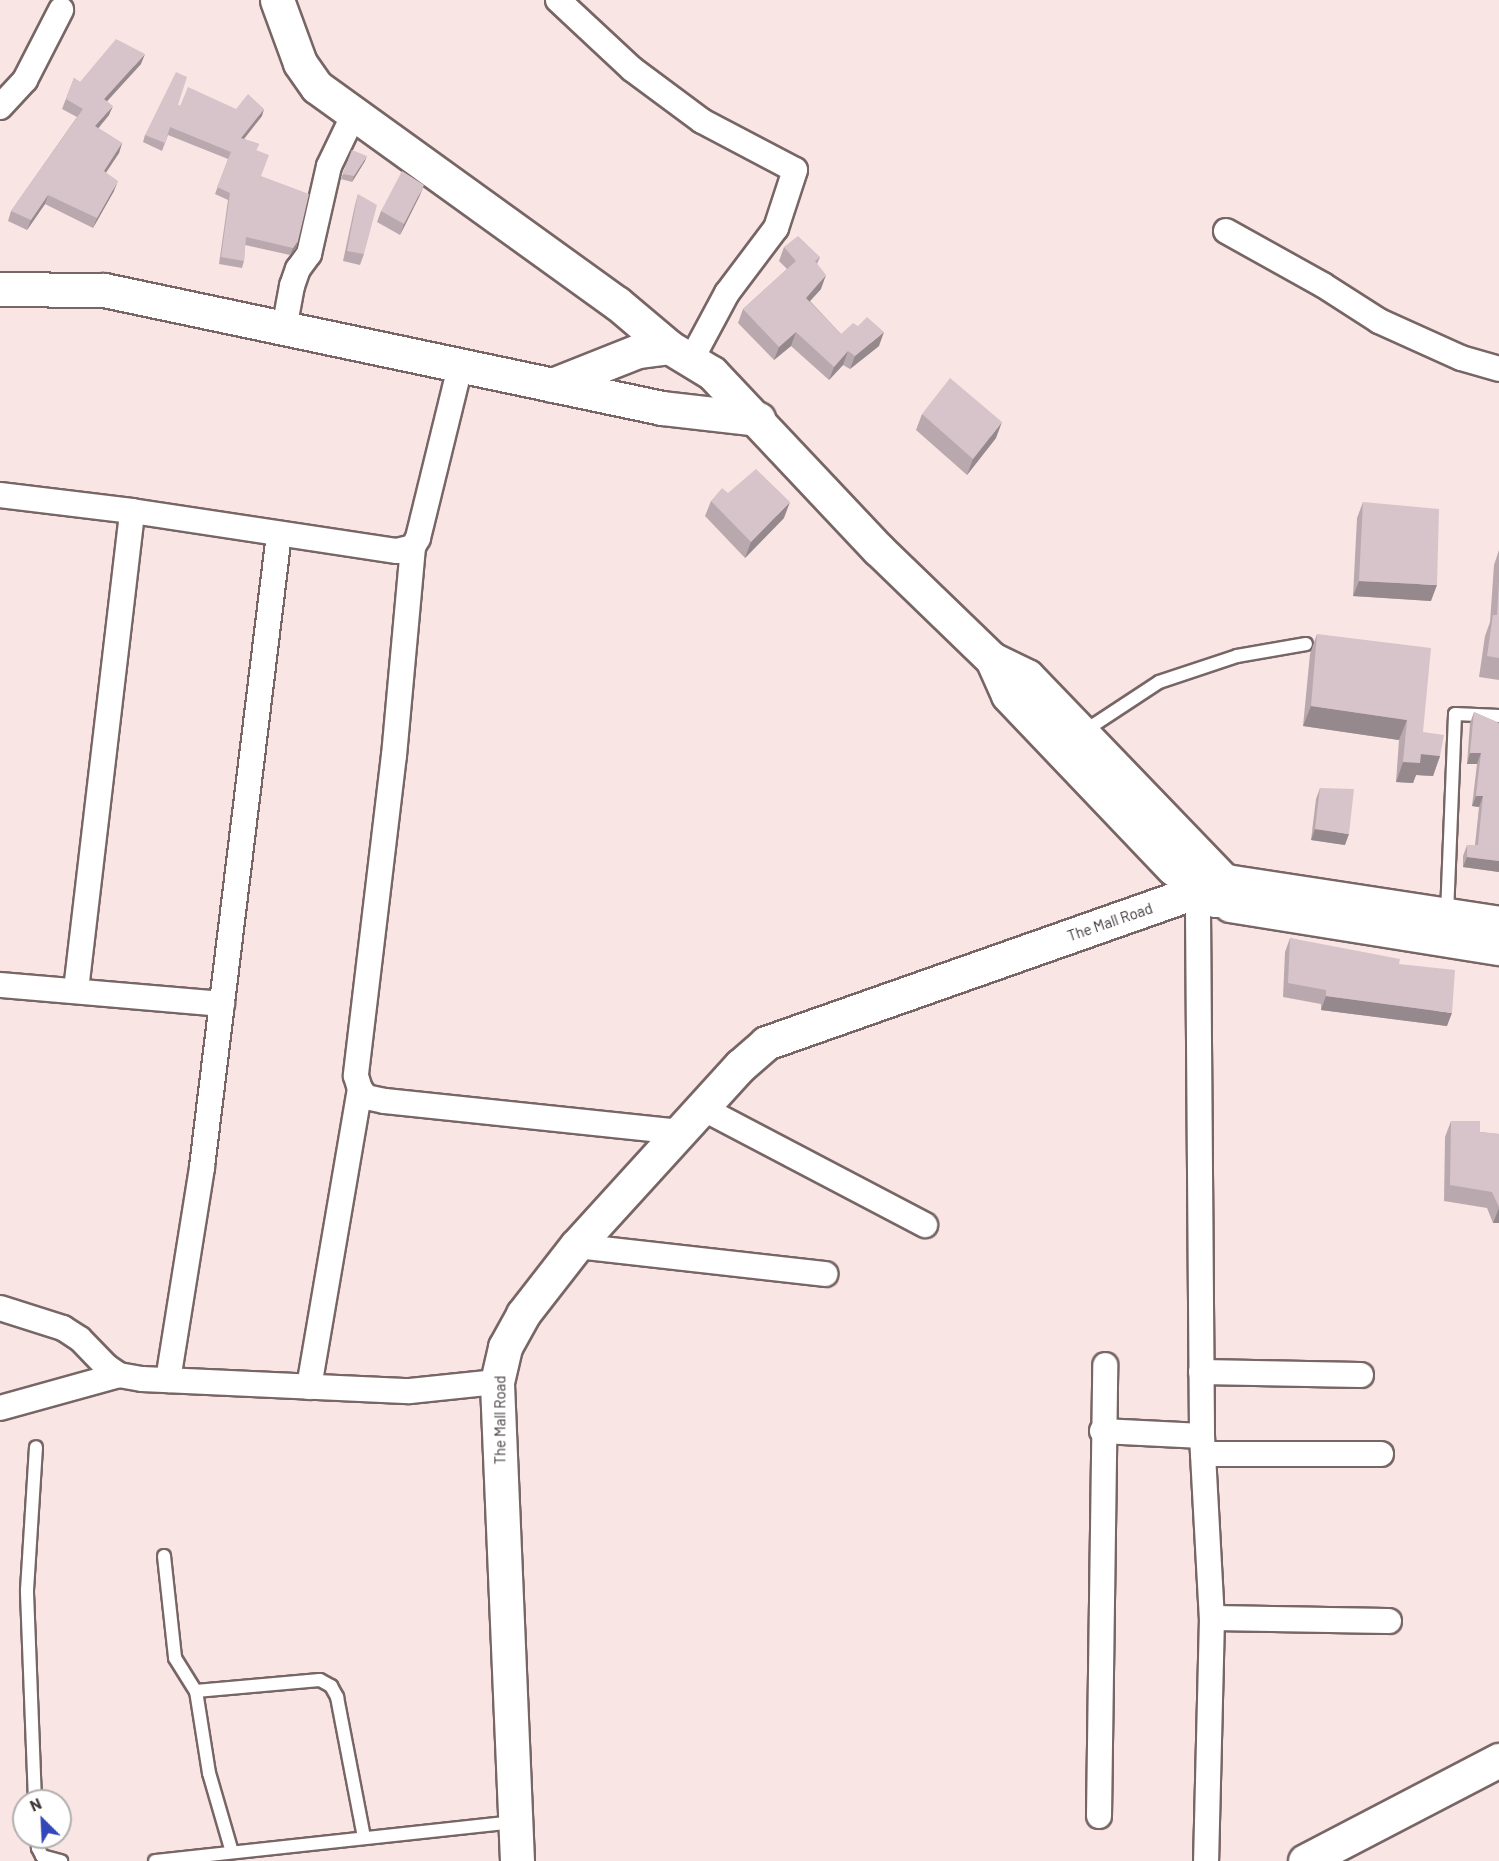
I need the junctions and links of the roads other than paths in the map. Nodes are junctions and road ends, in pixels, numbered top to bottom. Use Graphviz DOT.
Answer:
graph roads {
  1 [pos="277,0"];
  2 [pos="558,0"];
  3 [pos="61,10"];
  4 [pos="0,107"];
  5 [pos="354,114"];
  6 [pos="1226,231"];
  7 [pos="0,289"];
  8 [pos="284,329"];
  9 [pos="680,353"];
  10 [pos="460,367"];
  11 [pos="1499,369"];
  12 [pos="552,385"];
  13 [pos="758,419"];
  14 [pos="0,495"];
  15 [pos="132,510"];
  16 [pos="279,534"];
  17 [pos="413,548"];
  18 [pos="1306,644"];
  19 [pos="992,659"];
  20 [pos="1499,716"];
  21 [pos="1082,733"];
  22 [pos="1219,899"];
  23 [pos="1447,915"];
  24 [pos="1499,923"];
  25 [pos="1499,948"];
  26 [pos="0,985"];
  27 [pos="76,990"];
  28 [pos="222,1004"];
  29 [pos="360,1089"];
  30 [pos="702,1108"];
  31 [pos="680,1132"];
  32 [pos="925,1225"];
  33 [pos="576,1246"];
  34 [pos="825,1274"];
  35 [pos="0,1308"];
  36 [pos="1105,1365"];
  37 [pos="1201,1372"];
  38 [pos="119,1375"];
  39 [pos="1361,1375"];
  40 [pos="168,1380"];
  41 [pos="496,1382"];
  42 [pos="309,1387"];
  43 [pos="0,1408"];
  44 [pos="1102,1431"];
  45 [pos="1202,1445"];
  46 [pos="36,1447"];
  47 [pos="1381,1455"];
  48 [pos="164,1556"];
  49 [pos="1212,1618"];
  50 [pos="1389,1622"];
  51 [pos="196,1691"];
  52 [pos="1499,1760"];
  53 [pos="35,1789"];
  54 [pos="1099,1816"];
  55 [pos="515,1822"];
  56 [pos="364,1837"];
  57 [pos="38,1849"];
  58 [pos="232,1852"];
  59 [pos="61,1861"];
  60 [pos="155,1861"];
  61 [pos="517,1861"];
  62 [pos="1206,1861"];
  63 [pos="1305,1861"];
  1 -- 5 [label="street"];
  2 -- 9 [label="street"];
  3 -- 4 [label="street"];
  5 -- 8 [label="street"];
  5 -- 9 [label="street"];
  6 -- 11 [label="street"];
  7 -- 8 [label="street"];
  8 -- 10 [label="street"];
  9 -- 12 [label="street"];
  9 -- 13 [label="street"];
  10 -- 12 [label="street"];
  10 -- 17 [label="street"];
  12 -- 13 [label="street"];
  13 -- 19 [label="street"];
  14 -- 15 [label="street"];
  15 -- 16 [label="street"];
  15 -- 27 [label="street"];
  16 -- 17 [label="street"];
  16 -- 28 [label="street"];
  17 -- 29 [label="street"];
  18 -- 21 [label="lane"];
  19 -- 21 [label="street"];
  19 -- 22 [label="street"];
  20 -- 23 [label="lane"];
  21 -- 22 [label="street"];
  22 -- 23 [label="street, The Mall Road"];
  22 -- 25 [label="street, The Mall Road"];
  22 -- 30 [label="street, The Mall Road"];
  22 -- 37 [label="street"];
  23 -- 24 [label="street, The Mall Road"];
  26 -- 27 [label="street"];
  27 -- 28 [label="street"];
  28 -- 40 [label="street"];
  29 -- 31 [label="street"];
  29 -- 42 [label="street"];
  30 -- 31 [label="street, The Mall Road"];
  30 -- 32 [label="street"];
  31 -- 33 [label="street, The Mall Road"];
  33 -- 34 [label="street"];
  33 -- 41 [label="street, The Mall Road"];
  35 -- 38 [label="street"];
  36 -- 44 [label="street"];
  37 -- 39 [label="street"];
  37 -- 45 [label="street"];
  38 -- 40 [label="street"];
  38 -- 43 [label="street"];
  40 -- 42 [label="street"];
  41 -- 42 [label="street"];
  41 -- 55 [label="street, The Mall Road"];
  44 -- 45 [label="street"];
  44 -- 54 [label="street"];
  45 -- 47 [label="street"];
  45 -- 49 [label="street"];
  46 -- 53 [label="lane"];
  48 -- 51 [label="lane"];
  49 -- 50 [label="street"];
  49 -- 62 [label="street"];
  51 -- 56 [label="lane"];
  51 -- 58 [label="lane"];
  52 -- 63 [label="street"];
  55 -- 56 [label="lane"];
  55 -- 61 [label="street, The Mall Road"];
  56 -- 58 [label="lane"];
  57 -- 59 [label="lane"];
  58 -- 60 [label="lane"];
}
